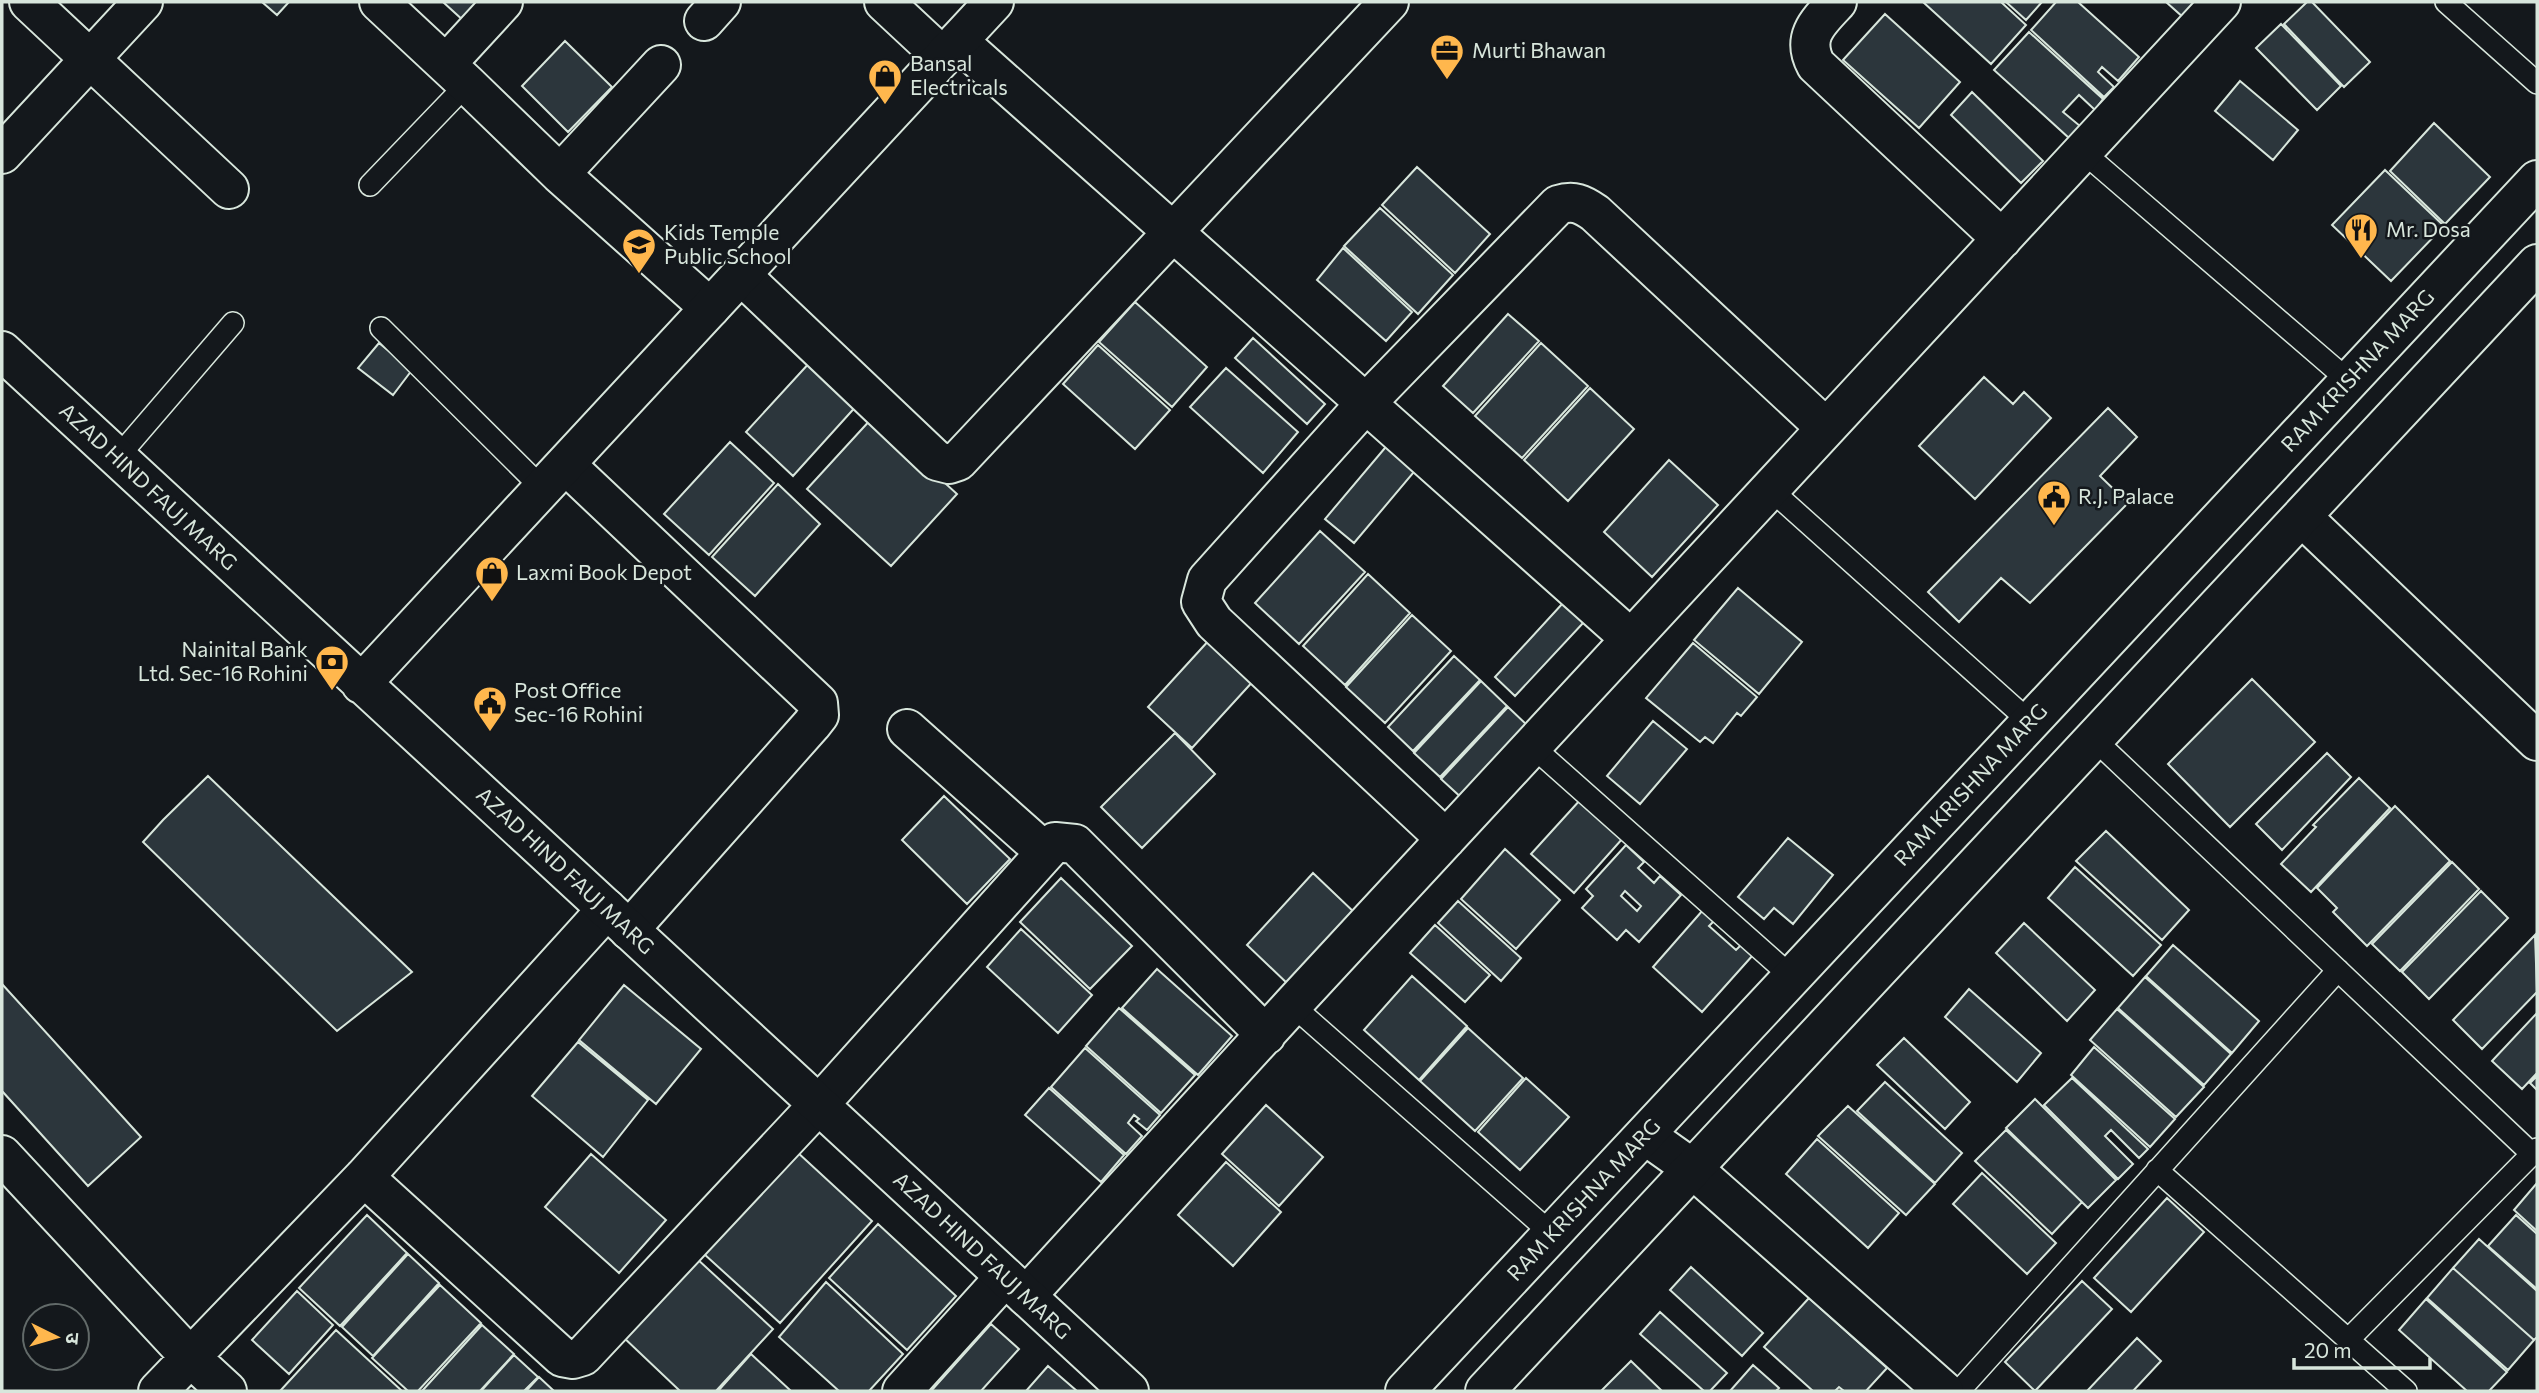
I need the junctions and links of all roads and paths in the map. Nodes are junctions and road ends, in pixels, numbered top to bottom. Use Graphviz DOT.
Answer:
graph roads {
  1 [pos="29,2"];
  2 [pos="143,2"];
  3 [pos="379,2"];
  4 [pos="503,2"];
  5 [pos="884,2"];
  6 [pos="995,2"];
  7 [pos="1389,2"];
  8 [pos="1837,2"];
  9 [pos="2221,2"];
  10 [pos="2446,2"];
  11 [pos="950,49"];
  12 [pos="90,59"];
  13 [pos="661,65"];
  14 [pos="456,74"];
  15 [pos="2537,83"];
  16 [pos="2083,152"];
  17 [pos="2,154"];
  18 [pos="560,174"];
  19 [pos="2537,180"];
  20 [pos="370,185"];
  21 [pos="229,189"];
  22 [pos="1174,233"];
  23 [pos="2002,239"];
  24 [pos="2536,269"];
  25 [pos="741,275"];
  26 [pos="710,308"];
  27 [pos="233,323"];
  28 [pos="381,328"];
  29 [pos="2,351"];
  30 [pos="2349,381"];
  31 [pos="1366,403"];
  32 [pos="1826,428"];
  33 [pos="117,458"];
  34 [pos="555,477"];
  35 [pos="1770,489"];
  36 [pos="2302,517"];
  37 [pos="1631,639"];
  38 [pos="361,684"];
  39 [pos="2030,722"];
  40 [pos="908,729"];
  41 [pos="2095,740"];
  42 [pos="2537,741"];
  43 [pos="1532,746"];
  44 [pos="1446,839"];
  45 [pos="1045,852"];
  46 [pos="618,920"];
  47 [pos="2338,970"];
  48 [pos="1792,977"];
  49 [pos="1292,1005"];
  50 [pos="1266,1035"];
  51 [pos="818,1104"];
  52 [pos="1645,1135"];
  53 [pos="2535,1151"];
  54 [pos="1693,1169"];
  55 [pos="2157,1170"];
  56 [pos="8,1173"];
  57 [pos="364,1177"];
  58 [pos="1552,1234"];
  59 [pos="1016,1287"];
  60 [pos="2348,1339"];
  61 [pos="190,1357"];
  62 [pos="1923,1385"];
  63 [pos="158,1391"];
  64 [pos="227,1391"];
  65 [pos="902,1391"];
  66 [pos="1129,1391"];
  67 [pos="1405,1391"];
  68 [pos="1485,1391"];
  69 [pos="1959,1391"];
  70 [pos="2406,1391"];
  1 -- 12 [label="street"];
  2 -- 12 [label="street"];
  3 -- 14 [label="street"];
  4 -- 14 [label="street"];
  5 -- 11 [label="street"];
  6 -- 11 [label="street"];
  7 -- 22 [label="street"];
  8 -- 23 [label="street"];
  9 -- 16 [label="street"];
  10 -- 15 [label="lane"];
  11 -- 22 [label="street"];
  11 -- 25 [label="street"];
  12 -- 17 [label="street"];
  12 -- 21 [label="street"];
  13 -- 18 [label="street"];
  14 -- 18 [label="street"];
  14 -- 20 [label="lane"];
  16 -- 23 [label="street"];
  16 -- 30 [label="lane"];
  18 -- 26 [label="street"];
  19 -- 30 [label="street, RAM KRISHNA MARG"];
  22 -- 25 [label="street"];
  22 -- 31 [label="street"];
  23 -- 32 [label="street"];
  24 -- 36 [label="street"];
  25 -- 26 [label="street"];
  26 -- 34 [label="street"];
  27 -- 33 [label="lane"];
  28 -- 34 [label="lane"];
  29 -- 33 [label="street, AZAD HIND FAUJ MARG"];
  30 -- 39 [label="street, RAM KRISHNA MARG"];
  31 -- 32 [label="street"];
  31 -- 37 [label="street"];
  31 -- 44 [label="street"];
  32 -- 35 [label="street"];
  33 -- 38 [label="street, AZAD HIND FAUJ MARG"];
  34 -- 38 [label="street"];
  34 -- 46 [label="street"];
  35 -- 37 [label="street"];
  35 -- 39 [label="lane"];
  36 -- 41 [label="street"];
  36 -- 42 [label="street"];
  37 -- 43 [label="street"];
  38 -- 46 [label="street, AZAD HIND FAUJ MARG"];
  39 -- 48 [label="street, RAM KRISHNA MARG"];
  40 -- 45 [label="street"];
  41 -- 47 [label="lane"];
  41 -- 54 [label="street"];
  43 -- 44 [label="street"];
  43 -- 48 [label="lane"];
  44 -- 49 [label="street"];
  45 -- 50 [label="street"];
  45 -- 51 [label="street"];
  46 -- 51 [label="street, AZAD HIND FAUJ MARG"];
  46 -- 57 [label="street"];
  47 -- 53 [label="lane"];
  47 -- 55 [label="lane"];
  48 -- 52 [label="street, RAM KRISHNA MARG"];
  49 -- 50 [label="street"];
  49 -- 58 [label="lane"];
  50 -- 59 [label="street"];
  51 -- 57 [label="street"];
  51 -- 59 [label="street, AZAD HIND FAUJ MARG"];
  52 -- 54 [label="street"];
  52 -- 58 [label="street, RAM KRISHNA MARG"];
  53 -- 60 [label="lane"];
  54 -- 62 [label="street"];
  54 -- 68 [label="street"];
  55 -- 60 [label="lane"];
  55 -- 69 [label="lane"];
  56 -- 61 [label="street"];
  57 -- 61 [label="street"];
  58 -- 67 [label="street, RAM KRISHNA MARG"];
  59 -- 65 [label="street"];
  59 -- 66 [label="street, AZAD HIND FAUJ MARG"];
  60 -- 70 [label="lane"];
  61 -- 63 [label="street"];
  61 -- 64 [label="street"];
}
